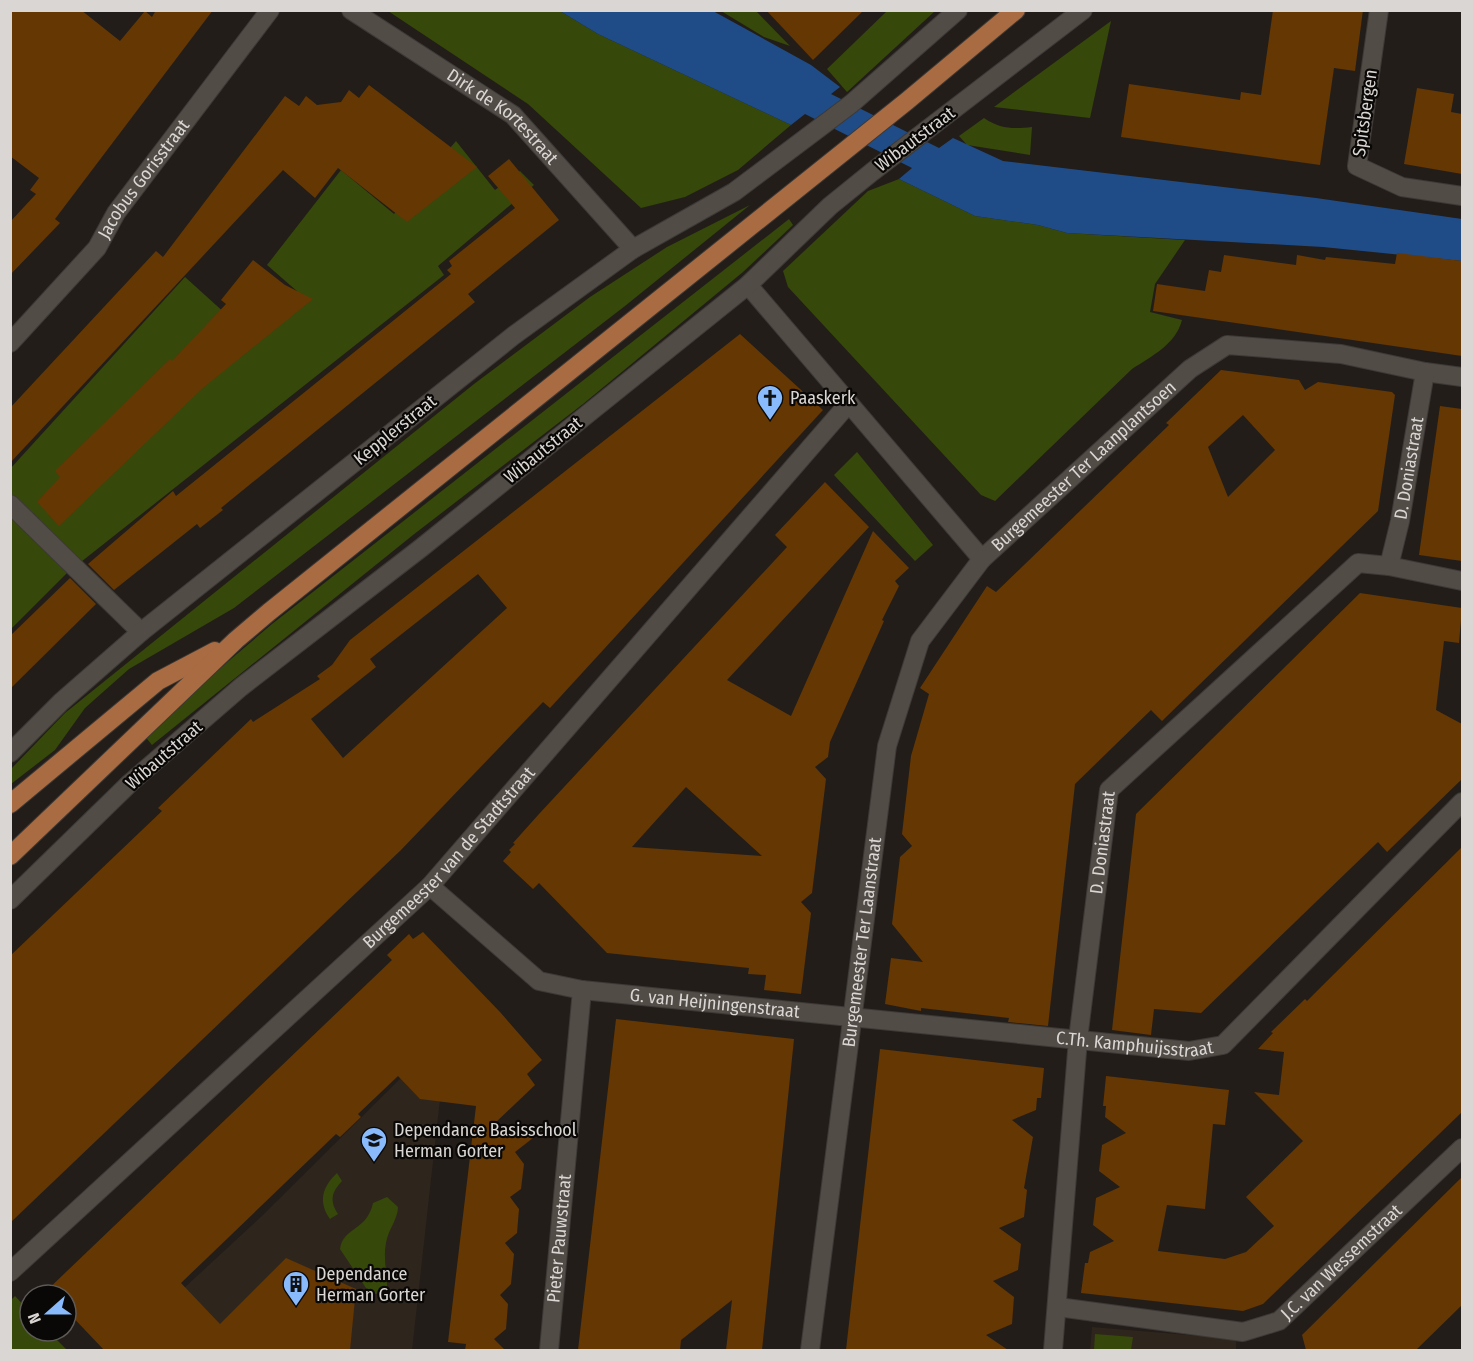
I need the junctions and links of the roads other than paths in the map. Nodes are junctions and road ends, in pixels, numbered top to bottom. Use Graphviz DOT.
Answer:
graph roads {
  1 [pos="270,10"];
  2 [pos="351,10"];
  3 [pos="958,10"];
  4 [pos="1016,10"];
  5 [pos="1083,10"];
  6 [pos="1379,10"];
  7 [pos="1462,196"];
  8 [pos="633,249"];
  9 [pos="748,285"];
  10 [pos="10,343"];
  11 [pos="1425,372"];
  12 [pos="1462,377"];
  13 [pos="849,402"];
  14 [pos="10,504"];
  15 [pos="982,559"];
  16 [pos="1389,566"];
  17 [pos="1462,581"];
  18 [pos="141,632"];
  19 [pos="236,640"];
  20 [pos="10,753"];
  21 [pos="1462,802"];
  22 [pos="10,804"];
  23 [pos="10,856"];
  24 [pos="430,886"];
  25 [pos="10,900"];
  26 [pos="582,990"];
  27 [pos="850,1017"];
  28 [pos="1078,1039"];
  29 [pos="1462,1148"];
  30 [pos="10,1272"];
  31 [pos="1058,1307"];
  32 [pos="549,1350"];
  33 [pos="810,1350"];
  34 [pos="1053,1350"];
  1 -- 10 [label="street, Jacobus Gorisstraat"];
  2 -- 8 [label="street, Dirk de Kortestraat"];
  3 -- 8 [label="street, Kepplerstraat"];
  4 -- 19 [label="main road, Wibautstraat"];
  5 -- 9 [label="street, Wibautstraat"];
  6 -- 7 [label="street, Spitsbergen"];
  8 -- 18 [label="street, Kepplerstraat"];
  9 -- 13 [label="street, Burgemeester Ter Laanplantsoen"];
  9 -- 25 [label="street, Wibautstraat"];
  11 -- 12 [label="street, Burgemeester Ter Laanplantsoen"];
  11 -- 15 [label="street, Burgemeester Ter Laanplantsoen"];
  11 -- 16 [label="street, D. Doniastraat"];
  13 -- 15 [label="street, Burgemeester Ter Laanplantsoen"];
  13 -- 24 [label="street, Burgemeester van de Stadtstraat"];
  14 -- 18 [label="street"];
  15 -- 27 [label="street, Burgemeester Ter Laanstraat"];
  16 -- 17 [label="street"];
  16 -- 28 [label="street, D. Doniastraat"];
  18 -- 20 [label="street, Kepplerstraat"];
  19 -- 22 [label="main road"];
  19 -- 23 [label="main road, Wibautstraat"];
  21 -- 28 [label="street, C.Th. Kamphuijsstraat"];
  24 -- 26 [label="street"];
  24 -- 30 [label="street, Burgemeester van de Stadtstraat"];
  26 -- 27 [label="street, G. van Heijningenstraat"];
  26 -- 32 [label="street, Pieter Pauwstraat"];
  27 -- 28 [label="street, C.Th. Kamphuijsstraat"];
  27 -- 33 [label="street, Burgemeester Ter Laanstraat"];
  28 -- 31 [label="street, D. Doniastraat"];
  29 -- 31 [label="street, J.C. van Wessemstraat"];
  31 -- 34 [label="street, D. Doniastraat"];
}
